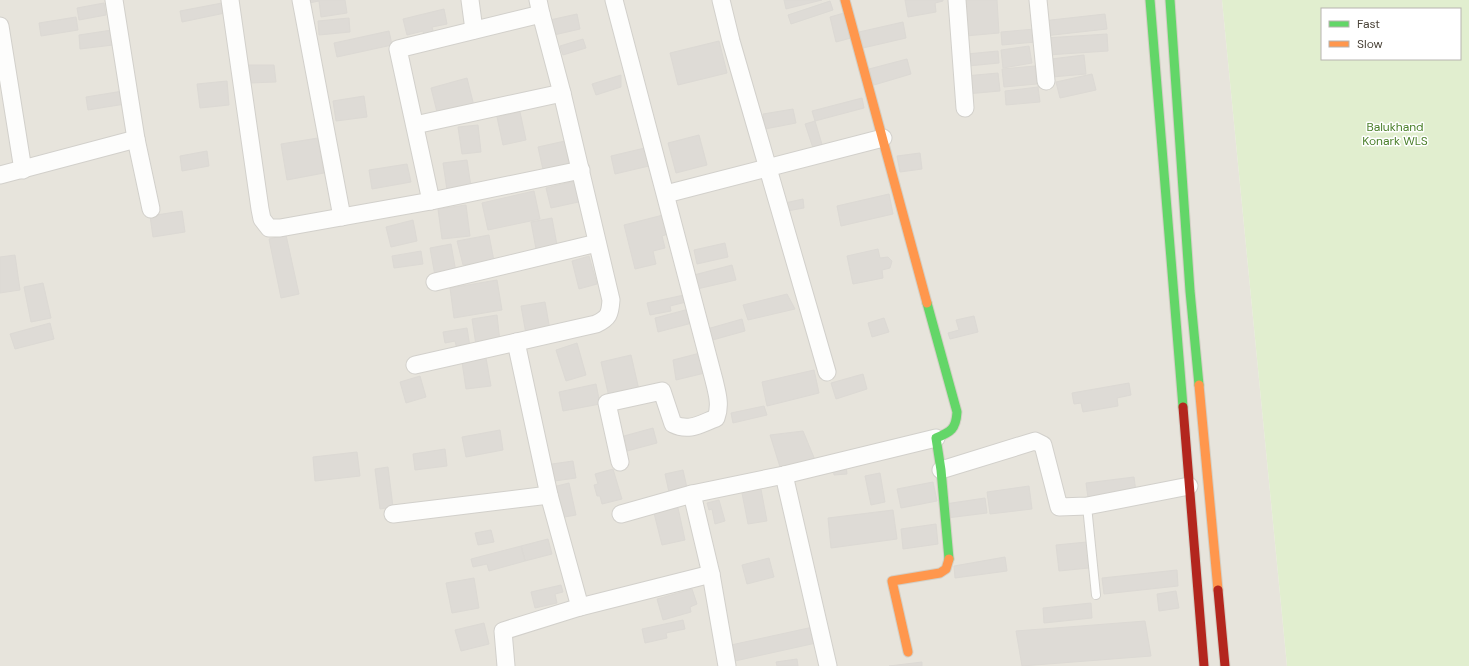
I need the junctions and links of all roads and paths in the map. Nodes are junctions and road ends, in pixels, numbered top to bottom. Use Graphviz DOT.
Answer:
graph roads {
  1 [pos="114,0"];
  2 [pos="230,0"];
  3 [pos="301,0"];
  4 [pos="470,0"];
  5 [pos="614,0"];
  6 [pos="721,0"];
  7 [pos="845,0"];
  8 [pos="957,0"];
  9 [pos="1038,0"];
  10 [pos="1150,0"];
  11 [pos="1170,0"];
  12 [pos="540,7"];
  13 [pos="0,26"];
  14 [pos="474,30"];
  15 [pos="1046,81"];
  16 [pos="562,93"];
  17 [pos="966,108"];
  18 [pos="414,125"];
  19 [pos="882,138"];
  20 [pos="136,139"];
  21 [pos="768,169"];
  22 [pos="23,170"];
  23 [pos="581,170"];
  24 [pos="0,175"];
  25 [pos="666,194"];
  26 [pos="431,201"];
  27 [pos="151,209"];
  28 [pos="342,217"];
  29 [pos="597,243"];
  30 [pos="435,282"];
  31 [pos="516,342"];
  32 [pos="415,366"];
  33 [pos="827,372"];
  34 [pos="936,438"];
  35 [pos="620,462"];
  36 [pos="941,470"];
  37 [pos="784,475"];
  38 [pos="1189,486"];
  39 [pos="692,494"];
  40 [pos="549,495"];
  41 [pos="1087,506"];
  42 [pos="393,514"];
  43 [pos="621,514"];
  44 [pos="711,574"];
  45 [pos="1096,595"];
  46 [pos="580,607"];
  47 [pos="908,652"];
  48 [pos="506,666"];
  49 [pos="727,666"];
  50 [pos="828,666"];
  51 [pos="1204,666"];
  52 [pos="1225,666"];
  1 -- 20 [label="street"];
  2 -- 28 [label="street"];
  3 -- 28 [label="street"];
  4 -- 14 [label="street"];
  5 -- 25 [label="street"];
  6 -- 21 [label="street"];
  7 -- 19 [label="main road"];
  8 -- 17 [label="street"];
  9 -- 15 [label="street"];
  10 -- 38 [label="main road"];
  11 -- 52 [label="main road"];
  12 -- 14 [label="street"];
  12 -- 16 [label="street"];
  13 -- 22 [label="street"];
  14 -- 18 [label="street"];
  16 -- 18 [label="street"];
  16 -- 23 [label="street"];
  18 -- 26 [label="street"];
  19 -- 21 [label="street"];
  19 -- 34 [label="main road"];
  20 -- 22 [label="street"];
  20 -- 27 [label="street"];
  21 -- 25 [label="street"];
  21 -- 33 [label="street"];
  22 -- 24 [label="street"];
  23 -- 26 [label="street"];
  23 -- 29 [label="street"];
  25 -- 35 [label="street"];
  26 -- 28 [label="street"];
  29 -- 30 [label="street"];
  29 -- 31 [label="street"];
  31 -- 32 [label="street"];
  31 -- 40 [label="street"];
  34 -- 36 [label="main road"];
  34 -- 37 [label="street"];
  36 -- 41 [label="street"];
  36 -- 47 [label="main road"];
  37 -- 39 [label="street"];
  37 -- 50 [label="street"];
  38 -- 41 [label="street"];
  38 -- 51 [label="main road"];
  39 -- 43 [label="street"];
  39 -- 44 [label="street"];
  40 -- 42 [label="street"];
  40 -- 46 [label="street"];
  41 -- 45 [label="lane"];
  44 -- 46 [label="street"];
  44 -- 49 [label="street"];
  46 -- 48 [label="street"];
}
